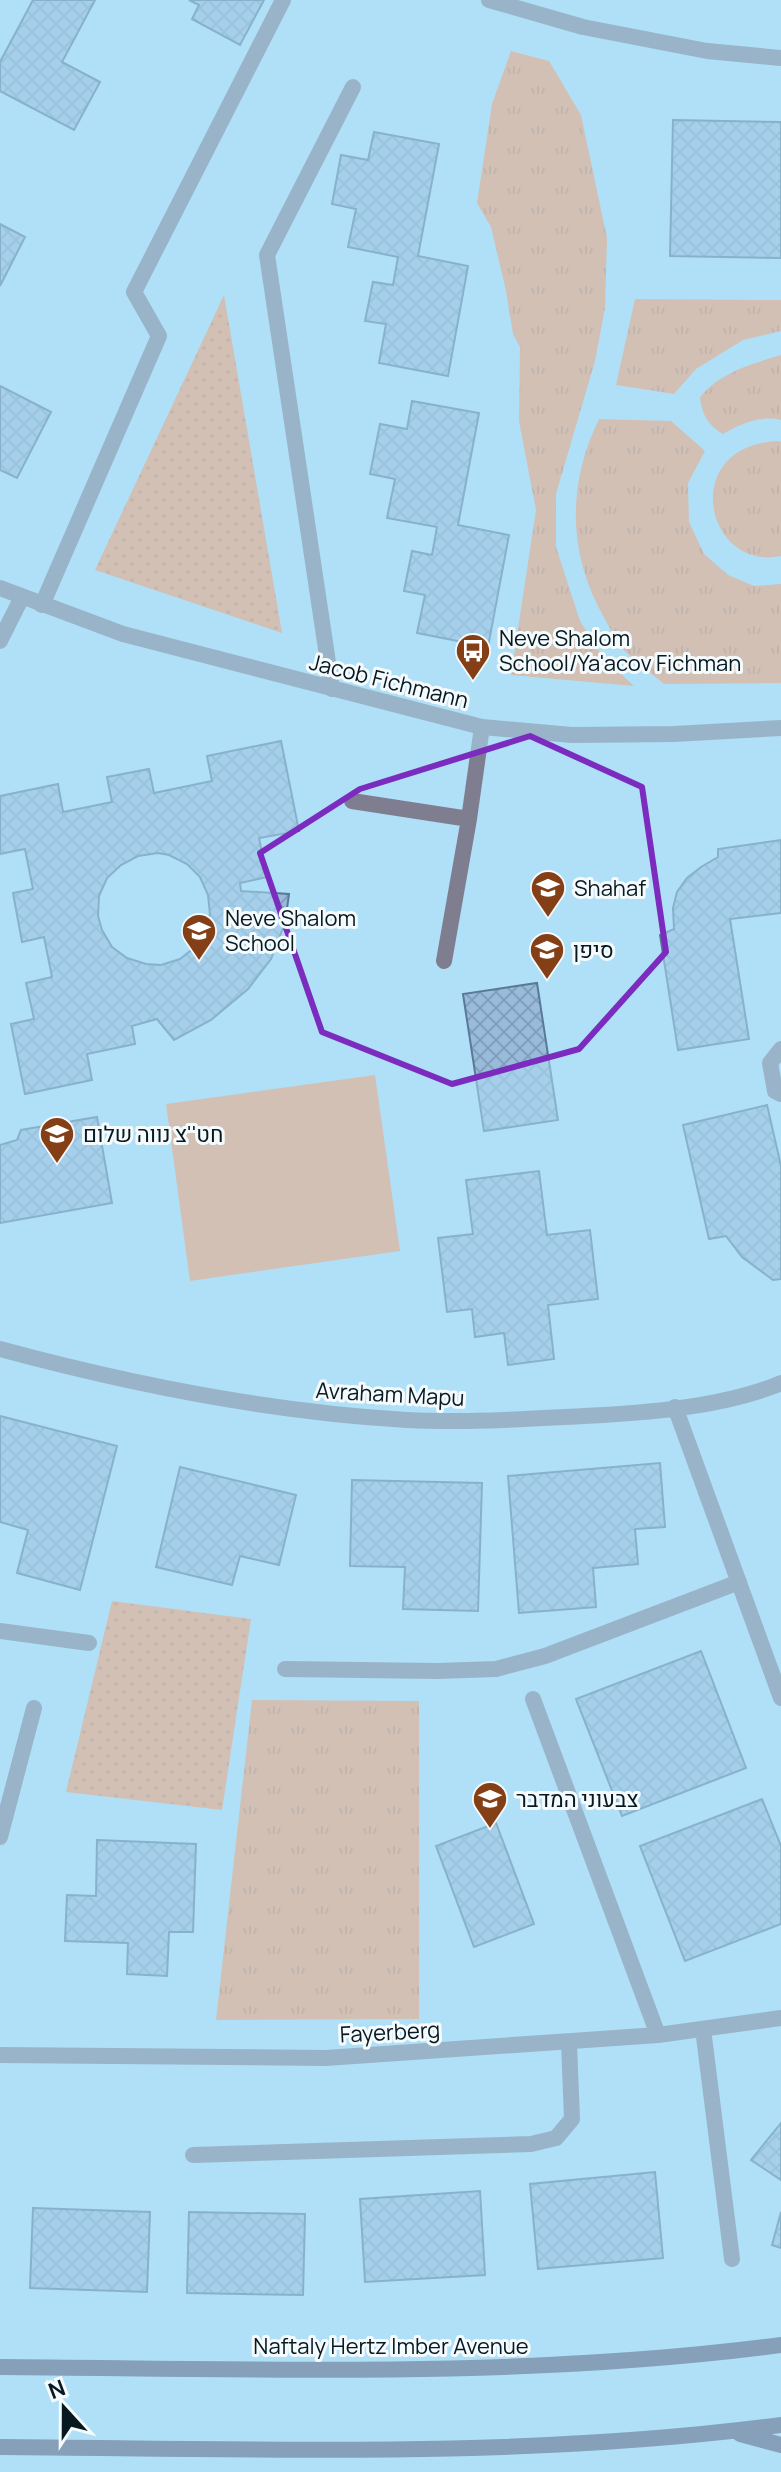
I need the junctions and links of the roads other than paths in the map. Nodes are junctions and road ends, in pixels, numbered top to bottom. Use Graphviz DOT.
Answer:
graph roads {
  1 [pos="283,0"];
  2 [pos="489,0"];
  3 [pos="781,58"];
  4 [pos="353,87"];
  5 [pos="0,588"];
  6 [pos="22,597"];
  7 [pos="42,605"];
  8 [pos="0,641"];
  9 [pos="332,689"];
  10 [pos="482,727"];
  11 [pos="781,728"];
  12 [pos="352,801"];
  13 [pos="469,819"];
  14 [pos="444,961"];
  15 [pos="781,1049"];
  16 [pos="781,1094"];
  17 [pos="0,1349"];
  18 [pos="781,1383"];
  19 [pos="675,1407"];
  20 [pos="739,1582"];
  21 [pos="0,1631"];
  22 [pos="89,1643"];
  23 [pos="285,1669"];
  24 [pos="781,1698"];
  25 [pos="533,1699"];
  26 [pos="34,1708"];
  27 [pos="0,1837"];
  28 [pos="781,2018"];
  29 [pos="703,2029"];
  30 [pos="658,2035"];
  31 [pos="569,2043"];
  32 [pos="0,2055"];
  33 [pos="193,2155"];
  34 [pos="732,2259"];
  35 [pos="781,2345"];
  36 [pos="0,2367"];
  37 [pos="781,2425"];
  38 [pos="730,2432"];
  39 [pos="781,2445"];
  40 [pos="0,2447"];
  1 -- 7 [label="street"];
  2 -- 3 [label="street"];
  4 -- 9 [label="street"];
  5 -- 6 [label="street, Jacob Fichmann"];
  6 -- 7 [label="street, Jacob Fichmann"];
  6 -- 8 [label="street"];
  7 -- 9 [label="street, Jacob Fichmann"];
  9 -- 10 [label="street, Jacob Fichmann"];
  10 -- 11 [label="street, Jacob Fichmann"];
  10 -- 13 [label="street"];
  12 -- 13 [label="street"];
  13 -- 14 [label="street"];
  15 -- 16 [label="street"];
  17 -- 19 [label="street, Avraham Mapu"];
  18 -- 19 [label="street, Avraham Mapu"];
  19 -- 20 [label="street"];
  20 -- 23 [label="street"];
  20 -- 24 [label="street"];
  21 -- 22 [label="street"];
  25 -- 30 [label="street"];
  26 -- 27 [label="street"];
  28 -- 29 [label="street, Fayerberg"];
  29 -- 30 [label="street, Fayerberg"];
  29 -- 34 [label="street"];
  30 -- 31 [label="street, Fayerberg"];
  31 -- 32 [label="street, Fayerberg"];
  31 -- 33 [label="street"];
  35 -- 36 [label="main road, Naftaly Hertz Imber Avenue"];
  37 -- 38 [label="main road"];
  38 -- 39 [label="main road"];
  38 -- 40 [label="main road"];
}
